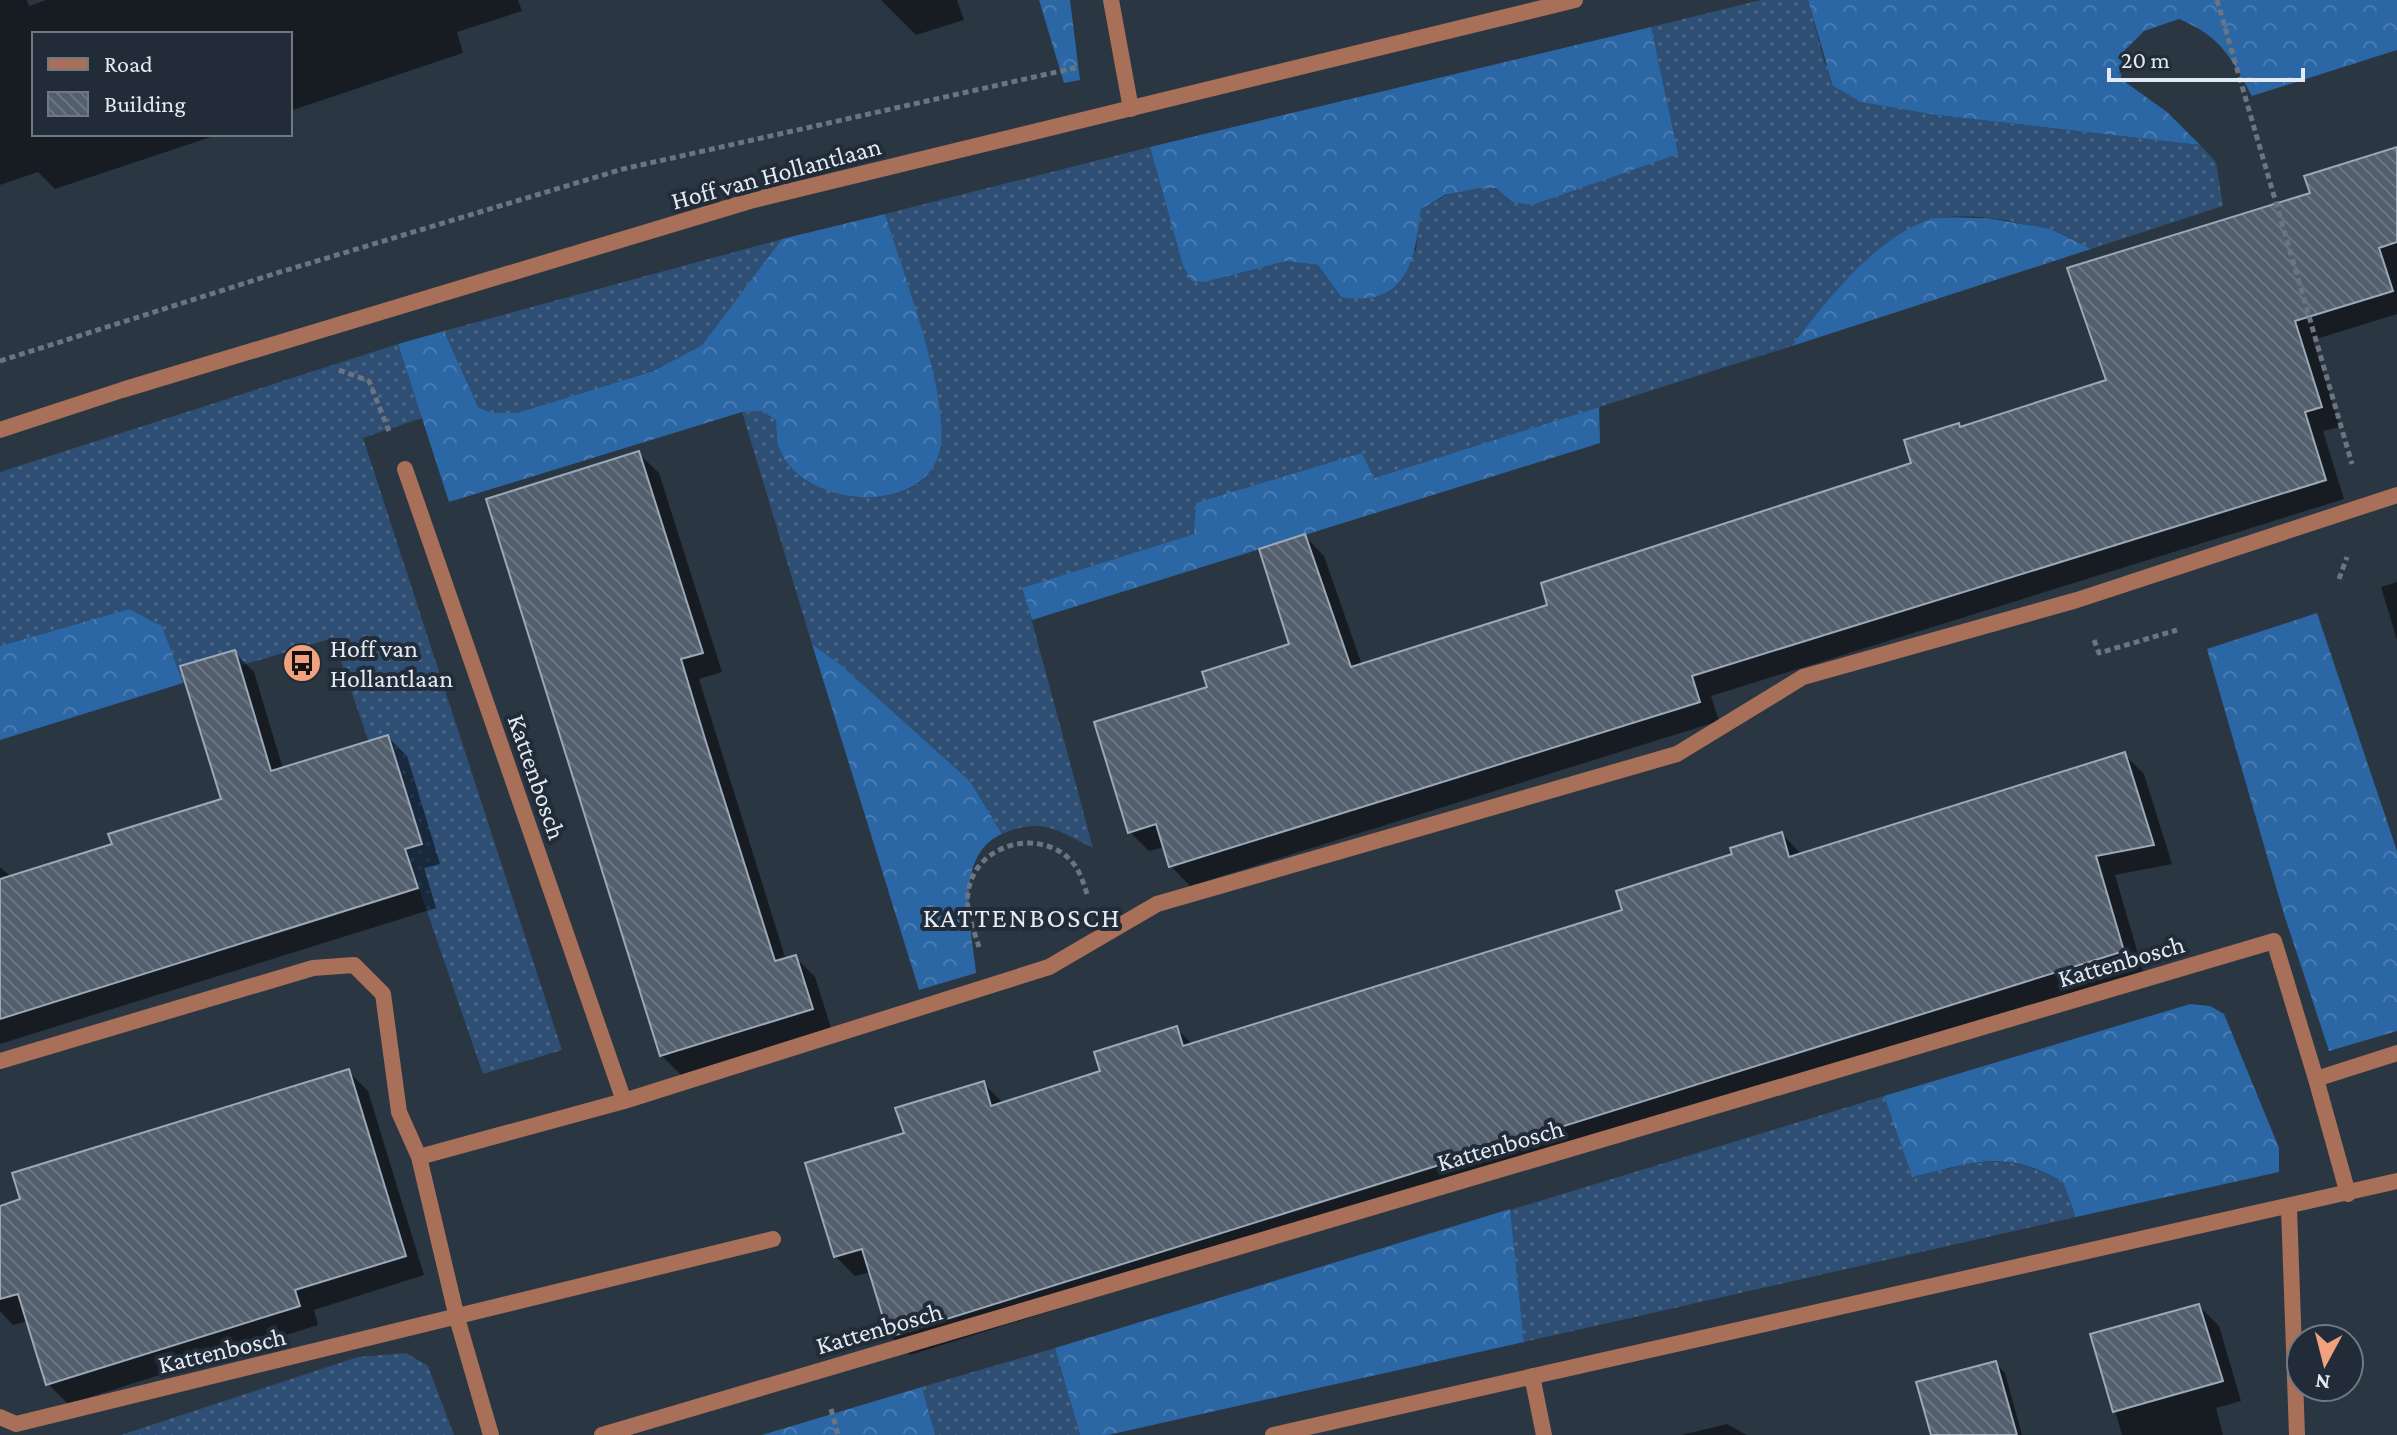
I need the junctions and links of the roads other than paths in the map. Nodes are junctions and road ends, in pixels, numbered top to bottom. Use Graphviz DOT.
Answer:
graph roads {
  1 [pos="1111,0"];
  2 [pos="1575,0"];
  3 [pos="1131,109"];
  4 [pos="0,430"];
  5 [pos="405,469"];
  6 [pos="2397,495"];
  7 [pos="2397,1053"];
  8 [pos="0,1061"];
  9 [pos="2316,1079"];
  10 [pos="624,1101"];
  11 [pos="419,1157"];
  12 [pos="2397,1181"];
  13 [pos="2348,1194"];
  14 [pos="2289,1208"];
  15 [pos="773,1239"];
  16 [pos="457,1318"];
  17 [pos="1532,1376"];
  18 [pos="0,1417"];
  19 [pos="491,1435"];
  20 [pos="602,1435"];
  21 [pos="1273,1435"];
  22 [pos="1544,1435"];
  23 [pos="2297,1435"];
  1 -- 3 [label="street"];
  2 -- 3 [label="street, Hoff van Hollantlaan"];
  3 -- 4 [label="street, Hoff van Hollantlaan"];
  5 -- 10 [label="street, Kattenbosch"];
  6 -- 10 [label="street"];
  7 -- 9 [label="street"];
  8 -- 11 [label="street"];
  9 -- 13 [label="street, Kattenbosch"];
  9 -- 20 [label="street, Kattenbosch"];
  10 -- 11 [label="street"];
  11 -- 16 [label="street"];
  12 -- 13 [label="street"];
  13 -- 14 [label="street"];
  14 -- 17 [label="street"];
  14 -- 23 [label="street"];
  15 -- 16 [label="street, Kattenbosch"];
  16 -- 18 [label="street, Kattenbosch"];
  16 -- 19 [label="street"];
  17 -- 21 [label="street"];
  17 -- 22 [label="street"];
}
